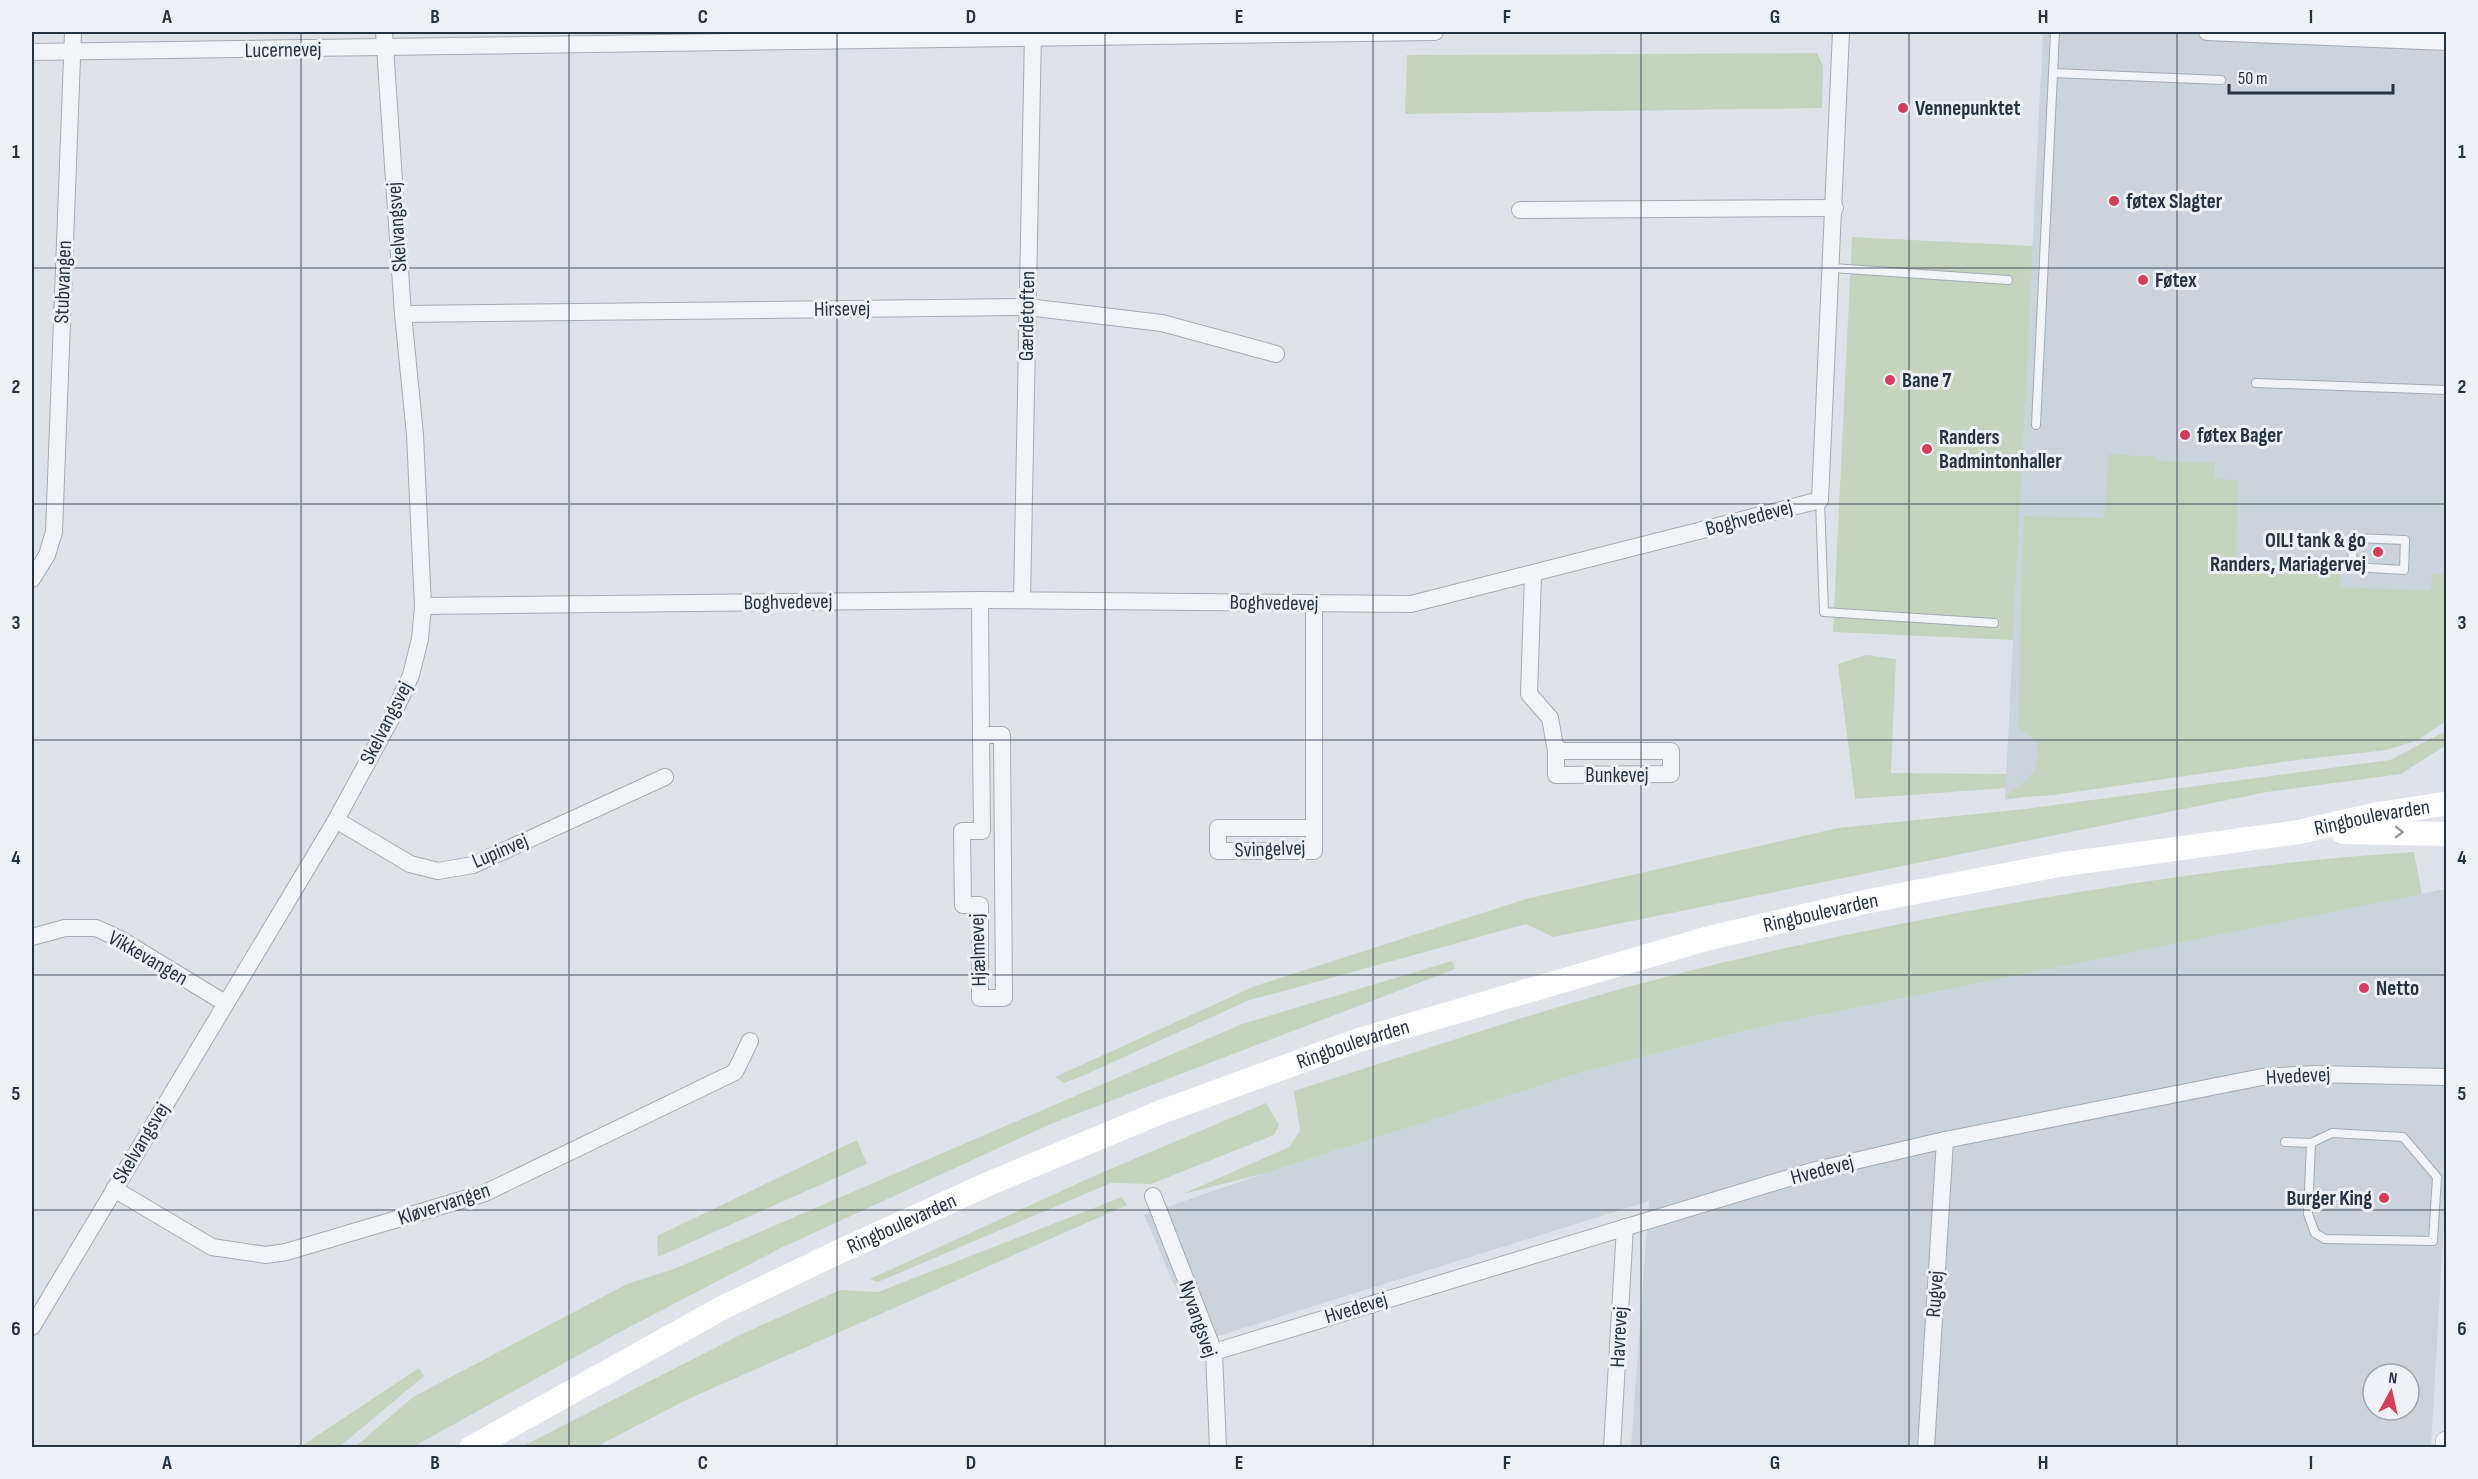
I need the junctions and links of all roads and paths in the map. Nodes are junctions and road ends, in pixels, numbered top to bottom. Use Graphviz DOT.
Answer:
graph roads {
  1 [pos="73,32"];
  2 [pos="384,32"];
  3 [pos="1435,32"];
  4 [pos="1841,32"];
  5 [pos="2055,32"];
  6 [pos="2207,32"];
  7 [pos="2278,33"];
  8 [pos="1033,35"];
  9 [pos="2378,35"];
  10 [pos="2446,42"];
  11 [pos="385,49"];
  12 [pos="72,51"];
  13 [pos="32,52"];
  14 [pos="2053,73"];
  15 [pos="2221,80"];
  16 [pos="1835,208"];
  17 [pos="1520,210"];
  18 [pos="1832,268"];
  19 [pos="2008,280"];
  20 [pos="1027,307"];
  21 [pos="403,314"];
  22 [pos="1276,354"];
  23 [pos="2256,383"];
  24 [pos="2446,390"];
  25 [pos="2036,425"];
  26 [pos="1820,500"];
  27 [pos="2405,540"];
  28 [pos="1533,575"];
  29 [pos="32,579"];
  30 [pos="980,600"];
  31 [pos="1022,600"];
  32 [pos="1314,604"];
  33 [pos="423,606"];
  34 [pos="1994,623"];
  35 [pos="981,735"];
  36 [pos="1556,751"];
  37 [pos="666,777"];
  38 [pos="2445,799"];
  39 [pos="336,820"];
  40 [pos="1314,828"];
  41 [pos="2299,832"];
  42 [pos="2446,832"];
  43 [pos="32,937"];
  44 [pos="225,1003"];
  45 [pos="750,1041"];
  46 [pos="2446,1077"];
  47 [pos="1945,1140"];
  48 [pos="2285,1142"];
  49 [pos="2311,1143"];
  50 [pos="114,1189"];
  51 [pos="1153,1196"];
  52 [pos="1625,1227"];
  53 [pos="32,1327"];
  54 [pos="1214,1352"];
  55 [pos="2446,1442"];
  56 [pos="471,1448"];
  57 [pos="1218,1448"];
  58 [pos="1612,1448"];
  59 [pos="1926,1448"];
  60 [pos="2446,1448"];
  1 -- 12 [label="street, Stubvangen"];
  2 -- 11 [label="street, Skelvangsvej"];
  3 -- 8 [label="street, Lucernevej"];
  4 -- 16 [label="street, Boghvedevej"];
  5 -- 14 [label="lane"];
  6 -- 7 [label="street"];
  7 -- 9 [label="street"];
  8 -- 11 [label="street, Lucernevej"];
  8 -- 20 [label="street, Gærdetoften"];
  9 -- 10 [label="street"];
  11 -- 12 [label="street, Lucernevej"];
  11 -- 21 [label="street, Skelvangsvej"];
  12 -- 13 [label="street, Lucernevej"];
  12 -- 29 [label="street, Stubvangen"];
  14 -- 15 [label="lane"];
  14 -- 25 [label="lane"];
  16 -- 17 [label="street"];
  16 -- 18 [label="street, Boghvedevej"];
  18 -- 19 [label="lane"];
  18 -- 26 [label="street, Boghvedevej"];
  20 -- 21 [label="street, Hirsevej"];
  20 -- 22 [label="street, Hirsevej"];
  20 -- 31 [label="street, Gærdetoften"];
  21 -- 33 [label="street, Skelvangsvej"];
  23 -- 24 [label="lane"];
  26 -- 28 [label="street, Boghvedevej"];
  26 -- 34 [label="lane"];
  27 -- 27 [label="lane"];
  28 -- 32 [label="street, Boghvedevej"];
  28 -- 36 [label="street, Bunkevej"];
  30 -- 31 [label="street, Boghvedevej"];
  30 -- 33 [label="street, Boghvedevej"];
  30 -- 35 [label="street, Hjælmevej"];
  31 -- 32 [label="street, Boghvedevej"];
  32 -- 40 [label="street, Svingelvej"];
  33 -- 39 [label="street, Skelvangsvej"];
  35 -- 35 [label="street, Hjælmevej"];
  36 -- 36 [label="street, Bunkevej"];
  37 -- 39 [label="street, Lupinvej"];
  38 -- 41 [label="main road, Ringboulevarden"];
  38 -- 42 [label="main road"];
  39 -- 44 [label="street, Skelvangsvej"];
  40 -- 40 [label="street, Svingelvej"];
  41 -- 42 [label="main road, Ringboulevarden, one-way"];
  41 -- 56 [label="main road, Ringboulevarden"];
  43 -- 44 [label="street, Vikkevangen"];
  44 -- 50 [label="street, Skelvangsvej"];
  45 -- 50 [label="street, Kløvervangen"];
  46 -- 47 [label="street, Hvedevej"];
  47 -- 52 [label="street, Hvedevej"];
  47 -- 59 [label="street, Rugvej"];
  48 -- 49 [label="lane"];
  49 -- 49 [label="lane"];
  50 -- 53 [label="street, Skelvangsvej"];
  51 -- 54 [label="street, Nyvangsvej"];
  52 -- 54 [label="street, Hvedevej"];
  52 -- 58 [label="street, Havrevej"];
  54 -- 57 [label="street, Nyvangsvej"];
  55 -- 60 [label="street"];
}
